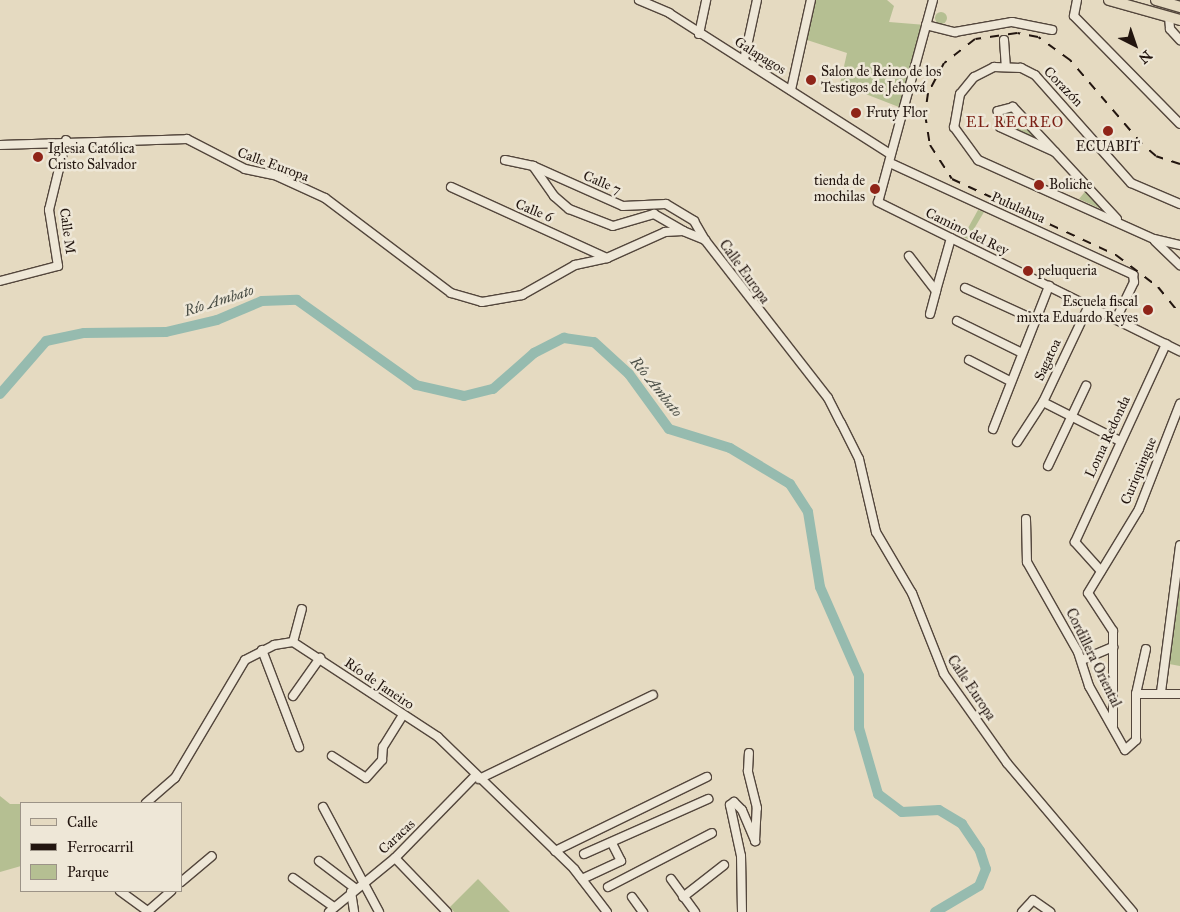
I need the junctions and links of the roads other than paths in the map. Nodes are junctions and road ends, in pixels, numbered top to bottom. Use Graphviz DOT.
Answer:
graph roads {
  1 [pos="639,0"];
  2 [pos="706,0"];
  3 [pos="757,0"];
  4 [pos="812,0"];
  5 [pos="933,0"];
  6 [pos="1077,0"];
  7 [pos="1108,0"];
  8 [pos="1156,0"];
  9 [pos="1180,7"];
  10 [pos="1169,17"];
  11 [pos="1180,20"];
  12 [pos="926,25"];
  13 [pos="1052,30"];
  14 [pos="699,34"];
  15 [pos="1004,40"];
  16 [pos="1180,40"];
  17 [pos="744,60"];
  18 [pos="1006,66"];
  19 [pos="791,90"];
  20 [pos="1180,124"];
  21 [pos="66,140"];
  22 [pos="0,145"];
  23 [pos="1055,152"];
  24 [pos="890,158"];
  25 [pos="505,160"];
  26 [pos="533,166"];
  27 [pos="451,187"];
  28 [pos="1177,202"];
  29 [pos="1117,219"];
  30 [pos="683,230"];
  31 [pos="951,238"];
  32 [pos="1154,239"];
  33 [pos="705,240"];
  34 [pos="1180,245"];
  35 [pos="909,256"];
  36 [pos="607,258"];
  37 [pos="1180,265"];
  38 [pos="0,281"];
  39 [pos="1049,286"];
  40 [pos="965,288"];
  41 [pos="936,291"];
  42 [pos="1089,305"];
  43 [pos="930,314"];
  44 [pos="1033,319"];
  45 [pos="1116,319"];
  46 [pos="957,321"];
  47 [pos="1166,344"];
  48 [pos="1180,351"];
  49 [pos="1020,352"];
  50 [pos="969,360"];
  51 [pos="1010,381"];
  52 [pos="1086,386"];
  53 [pos="1043,402"];
  54 [pos="1180,404"];
  55 [pos="1072,416"];
  56 [pos="993,429"];
  57 [pos="1120,441"];
  58 [pos="1017,442"];
  59 [pos="1048,466"];
  60 [pos="1026,519"];
  61 [pos="1180,545"];
  62 [pos="1180,563"];
  63 [pos="1101,571"];
  64 [pos="302,609"];
  65 [pos="293,642"];
  66 [pos="1113,647"];
  67 [pos="1146,649"];
  68 [pos="262,650"];
  69 [pos="320,658"];
  70 [pos="1082,660"];
  71 [pos="1161,692"];
  72 [pos="1136,694"];
  73 [pos="1180,694"];
  74 [pos="653,695"];
  75 [pos="293,696"];
  76 [pos="402,716"];
  77 [pos="1112,726"];
  78 [pos="299,747"];
  79 [pos="750,753"];
  80 [pos="332,756"];
  81 [pos="478,777"];
  82 [pos="707,778"];
  83 [pos="708,798"];
  84 [pos="147,802"];
  85 [pos="323,807"];
  86 [pos="712,833"];
  87 [pos="612,843"];
  88 [pos="556,852"];
  89 [pos="584,854"];
  90 [pos="212,856"];
  91 [pos="395,858"];
  92 [pos="319,861"];
  93 [pos="621,861"];
  94 [pos="724,865"];
  95 [pos="629,876"];
  96 [pos="293,878"];
  97 [pos="582,879"];
  98 [pos="671,879"];
  99 [pos="182,881"];
  100 [pos="362,883"];
  101 [pos="608,887"];
  102 [pos="353,891"];
  103 [pos="121,892"];
  104 [pos="170,892"];
  105 [pos="632,897"];
  106 [pos="684,897"];
  107 [pos="332,910"];
  108 [pos="148,912"];
  109 [pos="354,912"];
  110 [pos="379,912"];
  111 [pos="447,912"];
  112 [pos="607,912"];
  113 [pos="643,912"];
  114 [pos="695,912"];
  115 [pos="742,912"];
  116 [pos="1022,912"];
  117 [pos="1050,912"];
  118 [pos="1133,912"];
  1 -- 14 [label="street, Galapagos"];
  2 -- 14 [label="street"];
  3 -- 17 [label="street"];
  4 -- 19 [label="street"];
  5 -- 12 [label="street"];
  6 -- 20 [label="street"];
  7 -- 10 [label="main road"];
  8 -- 9 [label="main road"];
  10 -- 11 [label="main road"];
  10 -- 16 [label="street"];
  12 -- 13 [label="street"];
  12 -- 24 [label="street"];
  14 -- 17 [label="street, Galapagos"];
  15 -- 18 [label="street"];
  17 -- 19 [label="street, Galapagos"];
  18 -- 28 [label="street, Corazón"];
  18 -- 29 [label="street"];
  19 -- 24 [label="street, Galapagos"];
  21 -- 22 [label="street, Calle Europa"];
  21 -- 36 [label="street, Calle Europa"];
  21 -- 38 [label="street, Calle M"];
  23 -- 23 [label="street"];
  23 -- 29 [label="street"];
  24 -- 31 [label="street, Camino del Rey"];
  24 -- 45 [label="street, Pululahua"];
  25 -- 26 [label="street, Calle 7"];
  26 -- 30 [label="street"];
  26 -- 33 [label="street, Calle 7"];
  27 -- 36 [label="street, Calle 6"];
  29 -- 32 [label="street"];
  30 -- 33 [label="street, Calle Europa"];
  30 -- 36 [label="street, Calle Europa"];
  31 -- 39 [label="street, Camino del Rey"];
  31 -- 41 [label="street"];
  32 -- 34 [label="street"];
  32 -- 37 [label="street"];
  33 -- 118 [label="street, Calle Europa"];
  35 -- 41 [label="street"];
  39 -- 42 [label="street, Camino del Rey"];
  39 -- 44 [label="street"];
  40 -- 44 [label="street"];
  41 -- 43 [label="street"];
  42 -- 45 [label="street, Camino del Rey"];
  42 -- 53 [label="street, Sagatoa"];
  44 -- 49 [label="street"];
  45 -- 47 [label="street, Camino del Rey"];
  46 -- 49 [label="street"];
  47 -- 48 [label="street, Camino del Rey"];
  47 -- 57 [label="street, Loma Redonda"];
  49 -- 51 [label="street"];
  50 -- 51 [label="street"];
  51 -- 56 [label="street"];
  52 -- 55 [label="street"];
  53 -- 55 [label="street, Sagatoa"];
  53 -- 58 [label="street"];
  54 -- 63 [label="street, Curiquingue"];
  55 -- 57 [label="street, Sagatoa"];
  55 -- 59 [label="street"];
  57 -- 63 [label="street, Loma Redonda"];
  60 -- 70 [label="street, Cordillera Oriental"];
  61 -- 62 [label="street"];
  62 -- 71 [label="street"];
  63 -- 66 [label="street, Curiquingue"];
  64 -- 65 [label="street"];
  65 -- 68 [label="street"];
  65 -- 69 [label="street, Río de Janeiro"];
  66 -- 70 [label="street"];
  66 -- 77 [label="street"];
  67 -- 72 [label="street"];
  68 -- 78 [label="street"];
  68 -- 84 [label="street"];
  69 -- 75 [label="street"];
  69 -- 76 [label="street, Río de Janeiro"];
  70 -- 77 [label="street, Cordillera Oriental"];
  71 -- 72 [label="street"];
  71 -- 73 [label="street"];
  72 -- 77 [label="street, Cordillera Oriental"];
  74 -- 81 [label="street, Caracas"];
  76 -- 80 [label="street"];
  76 -- 81 [label="street, Río de Janeiro"];
  79 -- 115 [label="street"];
  81 -- 88 [label="street, Río de Janeiro"];
  81 -- 91 [label="street, Caracas"];
  82 -- 88 [label="street"];
  83 -- 87 [label="street"];
  85 -- 100 [label="street"];
  86 -- 95 [label="street"];
  87 -- 89 [label="street"];
  87 -- 93 [label="street"];
  88 -- 97 [label="street, Río de Janeiro"];
  90 -- 99 [label="street"];
  91 -- 100 [label="street, Caracas"];
  91 -- 111 [label="street"];
  92 -- 102 [label="street"];
  93 -- 95 [label="street"];
  93 -- 97 [label="street"];
  94 -- 106 [label="street"];
  95 -- 101 [label="street"];
  96 -- 107 [label="street"];
  97 -- 112 [label="street, Río de Janeiro"];
  98 -- 106 [label="street"];
  100 -- 102 [label="street, Caracas"];
  100 -- 110 [label="street"];
  102 -- 107 [label="street, Caracas"];
  102 -- 109 [label="street"];
  103 -- 108 [label="street"];
  104 -- 108 [label="street"];
  105 -- 113 [label="street"];
  106 -- 114 [label="street"];
  116 -- 117 [label="street"];
}
